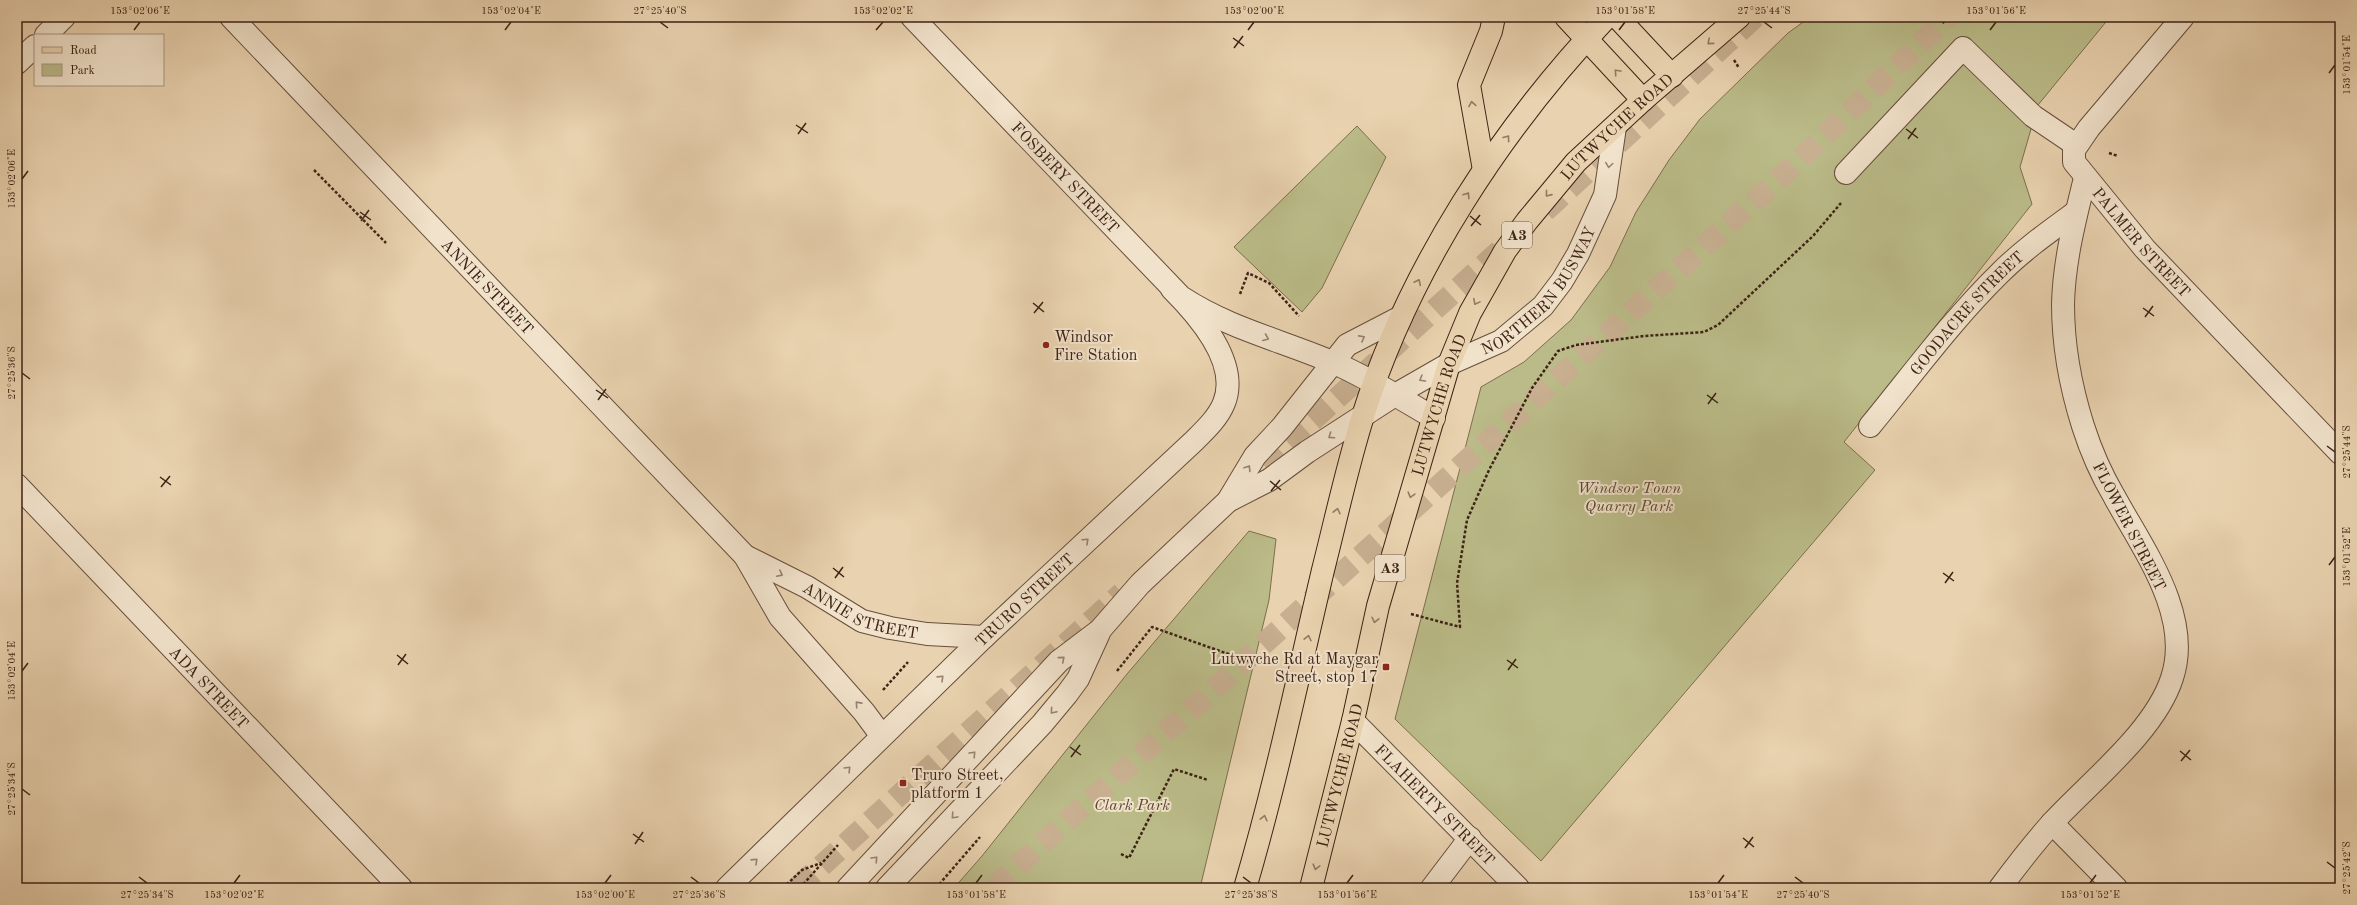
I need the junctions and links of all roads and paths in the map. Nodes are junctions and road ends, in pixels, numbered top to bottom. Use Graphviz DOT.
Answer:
graph roads {
  1 [pos="64,17"];
  2 [pos="231,17"];
  3 [pos="912,17"];
  4 [pos="1494,17"];
  5 [pos="1566,17"];
  6 [pos="1607,17"];
  7 [pos="1617,17"];
  8 [pos="1740,17"];
  9 [pos="2184,17"];
  10 [pos="47,34"];
  11 [pos="1586,39"];
  12 [pos="34,47"];
  13 [pos="1733,58"];
  14 [pos="17,63"];
  15 [pos="1739,68"];
  16 [pos="1672,76"];
  17 [pos="1643,100"];
  18 [pos="1615,126"];
  19 [pos="2076,145"];
  20 [pos="2114,155"];
  21 [pos="2118,156"];
  22 [pos="314,170"];
  23 [pos="1484,170"];
  24 [pos="1846,173"];
  25 [pos="2085,178"];
  26 [pos="1844,200"];
  27 [pos="2076,212"];
  28 [pos="386,243"];
  29 [pos="1244,281"];
  30 [pos="1172,289"];
  31 [pos="1401,317"];
  32 [pos="1304,321"];
  33 [pos="1333,362"];
  34 [pos="1450,364"];
  35 [pos="1375,384"];
  36 [pos="1394,395"];
  37 [pos="1363,414"];
  38 [pos="1434,418"];
  39 [pos="1870,426"];
  40 [pos="2340,452"];
  41 [pos="17,485"];
  42 [pos="1228,501"];
  43 [pos="745,556"];
  44 [pos="1411,614"];
  45 [pos="1100,630"];
  46 [pos="984,637"];
  47 [pos="910,659"];
  48 [pos="1248,661"];
  49 [pos="1112,677"];
  50 [pos="879,694"];
  51 [pos="1353,721"];
  52 [pos="882,735"];
  53 [pos="1208,780"];
  54 [pos="2052,823"];
  55 [pos="985,831"];
  56 [pos="1470,838"];
  57 [pos="838,845"];
  58 [pos="1121,854"];
  59 [pos="822,862"];
  60 [pos="402,888"];
  61 [pos="728,888"];
  62 [pos="783,888"];
  63 [pos="800,888"];
  64 [pos="848,888"];
  65 [pos="887,888"];
  66 [pos="936,888"];
  67 [pos="1245,888"];
  68 [pos="1311,888"];
  69 [pos="1432,888"];
  70 [pos="1518,888"];
  71 [pos="2000,888"];
  72 [pos="2116,888"];
  1 -- 10 [label="street"];
  2 -- 43 [label="street, ANNIE STREET"];
  3 -- 30 [label="street, FOSBERY STREET"];
  23 -- 4 [label="main road, one-way"];
  5 -- 11 [label="main road"];
  6 -- 11 [label="main road"];
  7 -- 16 [label="main road"];
  8 -- 16 [label="main road, LUTWYCHE ROAD / A3, one-way"];
  9 -- 19 [label="street"];
  17 -- 11 [label="main road, one-way"];
  23 -- 11 [label="main road, one-way"];
  12 -- 14 [label="street"];
  13 -- 15 [label="path"];
  16 -- 17 [label="main road, LUTWYCHE ROAD / A3"];
  17 -- 18 [label="main road, LUTWYCHE ROAD / A3"];
  18 -- 34 [label="main road, LUTWYCHE ROAD / A3, one-way"];
  18 -- 34 [label="street, NORTHERN BUSWAY, one-way"];
  19 -- 24 [label="street"];
  19 -- 25 [label="street, PALMER STREET"];
  20 -- 21 [label="path"];
  22 -- 28 [label="path"];
  31 -- 23 [label="main road, one-way"];
  25 -- 27 [label="street, FLOWER STREET"];
  25 -- 40 [label="street, PALMER STREET"];
  26 -- 44 [label="path"];
  27 -- 39 [label="street, GOODACRE STREET"];
  27 -- 54 [label="street, FLOWER STREET"];
  29 -- 32 [label="path"];
  30 -- 33 [label="street, FOSBERY STREET, one-way"];
  46 -- 30 [label="street, TRURO STREET, one-way"];
  33 -- 31 [label="street, NORTHERN BUSWAY, one-way"];
  31 -- 35 [label="main road"];
  33 -- 35 [label="street, FOSBERY STREET"];
  42 -- 33 [label="street, NORTHERN BUSWAY, one-way"];
  34 -- 36 [label="street, NORTHERN BUSWAY, one-way"];
  34 -- 38 [label="main road, LUTWYCHE ROAD / A3"];
  35 -- 36 [label="street, FOSBERY STREET"];
  35 -- 37 [label="main road"];
  36 -- 37 [label="street, NORTHERN BUSWAY"];
  36 -- 38 [label="street, FOSBERY STREET"];
  37 -- 42 [label="street, NORTHERN BUSWAY, one-way"];
  67 -- 37 [label="main road, one-way"];
  38 -- 51 [label="main road, LUTWYCHE ROAD / A3, one-way"];
  41 -- 60 [label="street, ADA STREET"];
  42 -- 45 [label="street, NORTHERN BUSWAY"];
  43 -- 46 [label="street, ANNIE STREET, one-way"];
  52 -- 43 [label="street, ANNIE STREET, one-way"];
  64 -- 45 [label="street, NORTHERN BUSWAY, one-way"];
  45 -- 65 [label="street, NORTHERN BUSWAY, one-way"];
  52 -- 46 [label="street, TRURO STREET, one-way"];
  47 -- 50 [label="path"];
  48 -- 49 [label="path"];
  51 -- 56 [label="street, FLAHERTY STREET"];
  51 -- 68 [label="main road, LUTWYCHE ROAD / A3, one-way"];
  61 -- 52 [label="street, TRURO STREET, one-way"];
  53 -- 58 [label="path"];
  54 -- 71 [label="street, FLOWER STREET"];
  54 -- 72 [label="street"];
  55 -- 66 [label="path"];
  56 -- 69 [label="street"];
  56 -- 70 [label="street, FLAHERTY STREET"];
  57 -- 59 [label="path"];
  59 -- 62 [label="path"];
  59 -- 63 [label="path"];
}
